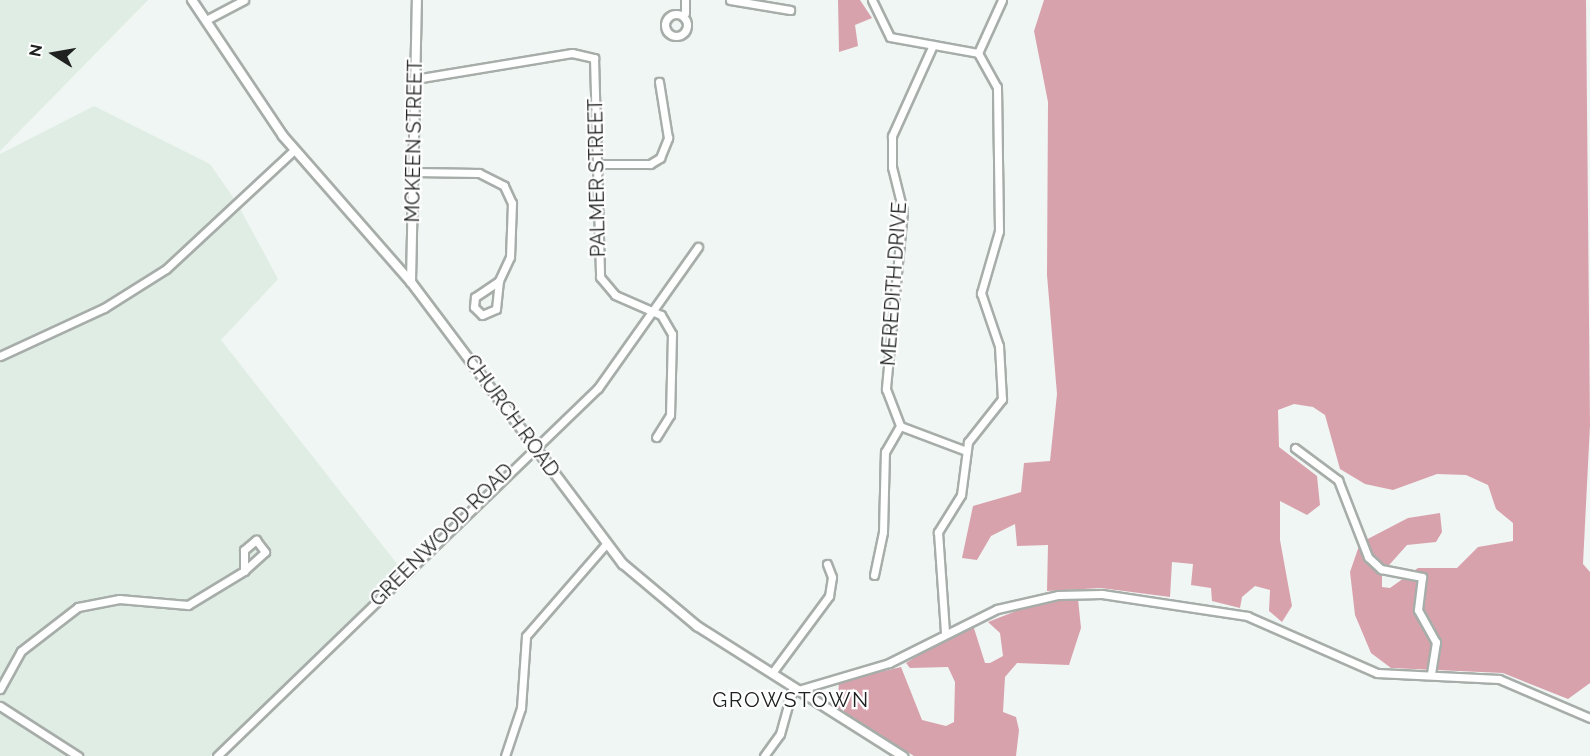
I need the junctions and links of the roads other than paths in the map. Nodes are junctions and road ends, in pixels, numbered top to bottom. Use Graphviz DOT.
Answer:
graph roads {
  1 [pos="192,0"];
  2 [pos="244,0"];
  3 [pos="417,0"];
  4 [pos="685,0"];
  5 [pos="730,0"];
  6 [pos="872,0"];
  7 [pos="1002,0"];
  8 [pos="790,10"];
  9 [pos="685,13"];
  10 [pos="206,20"];
  11 [pos="933,45"];
  12 [pos="978,53"];
  13 [pos="414,79"];
  14 [pos="658,82"];
  15 [pos="294,150"];
  16 [pos="595,164"];
  17 [pos="415,172"];
  18 [pos="698,247"];
  19 [pos="499,281"];
  20 [pos="411,282"];
  21 [pos="655,310"];
  22 [pos="0,356"];
  23 [pos="900,426"];
  24 [pos="656,437"];
  25 [pos="534,446"];
  26 [pos="1295,448"];
  27 [pos="964,450"];
  28 [pos="606,544"];
  29 [pos="826,564"];
  30 [pos="244,571"];
  31 [pos="874,575"];
  32 [pos="945,632"];
  33 [pos="772,673"];
  34 [pos="1431,675"];
  35 [pos="795,688"];
  36 [pos="0,689"];
  37 [pos="0,706"];
  38 [pos="1590,718"];
  39 [pos="78,756"];
  40 [pos="217,756"];
  41 [pos="505,756"];
  42 [pos="764,756"];
  43 [pos="903,756"];
  1 -- 10 [label="street, CHURCH ROAD"];
  2 -- 10 [label="street"];
  3 -- 13 [label="street, MCKEEN STREET"];
  4 -- 9 [label="street"];
  5 -- 8 [label="street"];
  6 -- 11 [label="street"];
  7 -- 12 [label="street"];
  10 -- 15 [label="street, CHURCH ROAD"];
  11 -- 12 [label="street"];
  11 -- 23 [label="street, MEREDITH DRIVE"];
  12 -- 27 [label="street"];
  13 -- 16 [label="street, PALMER STREET"];
  13 -- 17 [label="street, MCKEEN STREET"];
  14 -- 16 [label="street"];
  15 -- 20 [label="street, CHURCH ROAD"];
  15 -- 22 [label="street"];
  16 -- 21 [label="street, PALMER STREET"];
  17 -- 19 [label="street"];
  17 -- 20 [label="street, MCKEEN STREET"];
  18 -- 21 [label="street, GREENWOOD ROAD"];
  19 -- 19 [label="street"];
  20 -- 25 [label="street, CHURCH ROAD"];
  21 -- 24 [label="street"];
  21 -- 25 [label="street, GREENWOOD ROAD"];
  23 -- 27 [label="street"];
  23 -- 31 [label="street"];
  25 -- 28 [label="street, CHURCH ROAD"];
  25 -- 40 [label="street, GREENWOOD ROAD"];
  26 -- 34 [label="street"];
  27 -- 32 [label="street"];
  28 -- 33 [label="street, CHURCH ROAD"];
  28 -- 41 [label="street"];
  29 -- 33 [label="street"];
  30 -- 36 [label="street"];
  32 -- 34 [label="street"];
  32 -- 35 [label="street"];
  33 -- 35 [label="street, CHURCH ROAD"];
  34 -- 38 [label="street"];
  35 -- 42 [label="street"];
  35 -- 43 [label="street, CHURCH ROAD"];
  37 -- 39 [label="street"];
}
